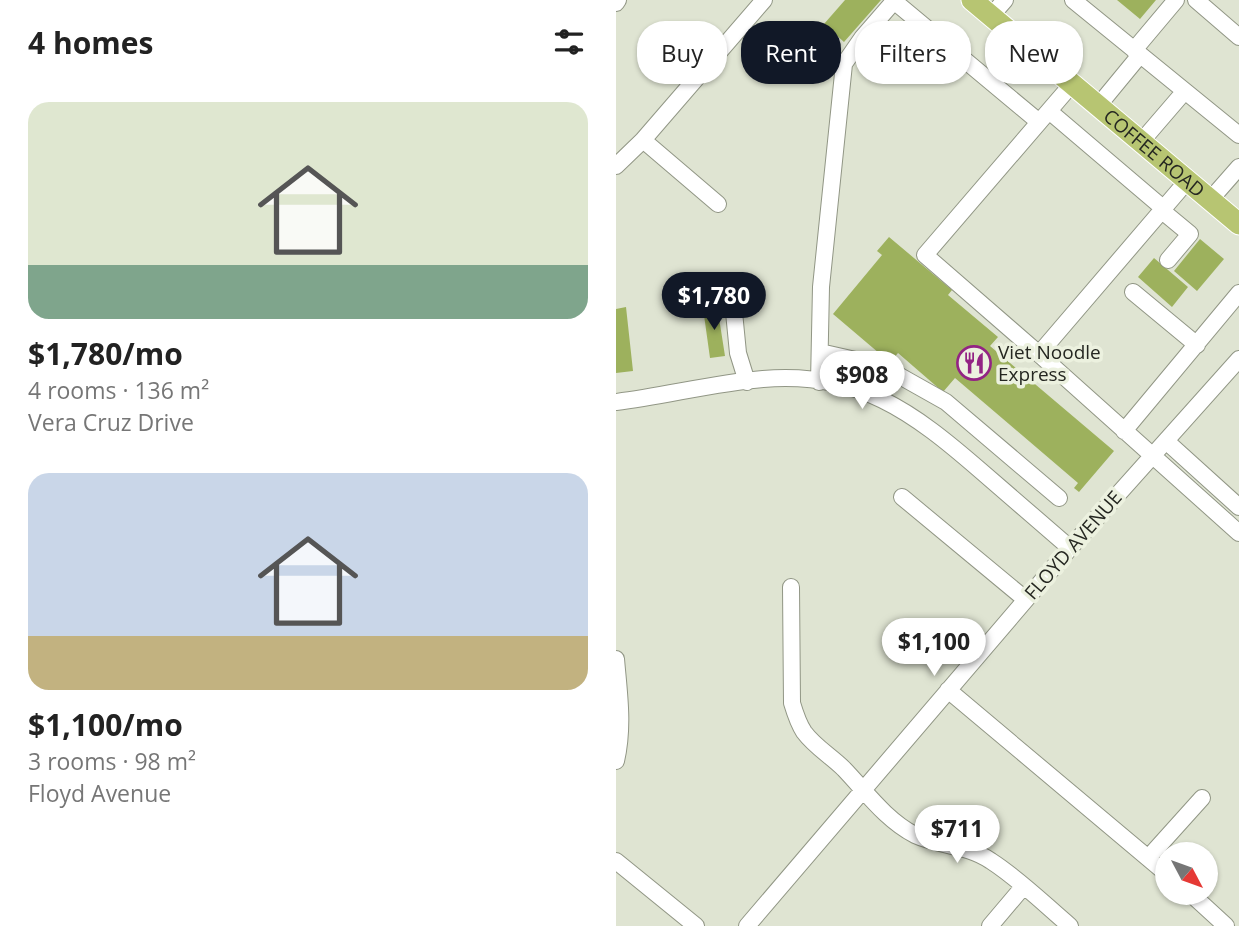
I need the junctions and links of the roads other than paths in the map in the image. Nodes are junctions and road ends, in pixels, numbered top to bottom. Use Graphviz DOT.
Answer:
graph roads {
  1 [pos="764,0"];
  2 [pos="972,0"];
  3 [pos="1073,0"];
  4 [pos="1176,0"];
  5 [pos="1196,0"];
  6 [pos="894,1"];
  7 [pos="998,8"];
  8 [pos="1011,21"];
  9 [pos="1239,37"];
  10 [pos="1137,52"];
  11 [pos="1072,84"];
  12 [pos="1184,92"];
  13 [pos="1098,106"];
  14 [pos="1044,116"];
  15 [pos="1239,135"];
  16 [pos="643,140"];
  17 [pos="1141,142"];
  18 [pos="616,166"];
  19 [pos="1239,167"];
  20 [pos="1187,181"];
  21 [pos="1210,200"];
  22 [pos="718,204"];
  23 [pos="1162,209"];
  24 [pos="1239,224"];
  25 [pos="1168,260"];
  26 [pos="1133,292"];
  27 [pos="1239,293"];
  28 [pos="733,302"];
  29 [pos="1197,345"];
  30 [pos="820,352"];
  31 [pos="1039,354"];
  32 [pos="1239,359"];
  33 [pos="747,382"];
  34 [pos="819,382"];
  35 [pos="616,401"];
  36 [pos="1124,432"];
  37 [pos="1166,442"];
  38 [pos="1152,457"];
  39 [pos="902,497"];
  40 [pos="1059,498"];
  41 [pos="1239,507"];
  42 [pos="1239,533"];
  43 [pos="1070,548"];
  44 [pos="791,587"];
  45 [pos="1025,599"];
  46 [pos="616,659"];
  47 [pos="616,665"];
  48 [pos="948,690"];
  49 [pos="616,761"];
  50 [pos="862,791"];
  51 [pos="1202,798"];
  52 [pos="1149,858"];
  53 [pos="616,861"];
  54 [pos="1155,863"];
  55 [pos="1023,887"];
  56 [pos="1203,905"];
  57 [pos="696,926"];
  58 [pos="747,926"];
  59 [pos="990,926"];
  60 [pos="1070,926"];
  61 [pos="1226,926"];
  1 -- 16 [label="street"];
  2 -- 7 [label="main road, COFFEE ROAD"];
  3 -- 10 [label="street"];
  4 -- 10 [label="street"];
  5 -- 9 [label="street"];
  6 -- 14 [label="street"];
  6 -- 30 [label="street"];
  7 -- 8 [label="main road, COFFEE ROAD"];
  10 -- 12 [label="street"];
  10 -- 13 [label="street"];
  11 -- 13 [label="main road, COFFEE ROAD"];
  11 -- 14 [label="street"];
  12 -- 15 [label="street"];
  12 -- 17 [label="street"];
  13 -- 17 [label="main road, COFFEE ROAD"];
  14 -- 23 [label="street"];
  14 -- 31 [label="street"];
  16 -- 18 [label="street"];
  16 -- 22 [label="street"];
  17 -- 20 [label="main road, COFFEE ROAD"];
  19 -- 21 [label="street"];
  20 -- 21 [label="main road, COFFEE ROAD"];
  20 -- 23 [label="street"];
  21 -- 24 [label="main road, COFFEE ROAD"];
  23 -- 25 [label="street"];
  23 -- 31 [label="street"];
  26 -- 29 [label="street"];
  27 -- 29 [label="street"];
  28 -- 33 [label="street"];
  29 -- 36 [label="street"];
  30 -- 34 [label="street"];
  30 -- 40 [label="street"];
  31 -- 36 [label="street"];
  32 -- 37 [label="street, FLOYD AVENUE"];
  33 -- 34 [label="street"];
  33 -- 35 [label="street"];
  34 -- 43 [label="street"];
  36 -- 38 [label="street"];
  37 -- 38 [label="street, FLOYD AVENUE"];
  37 -- 41 [label="street"];
  38 -- 42 [label="street"];
  38 -- 43 [label="street, FLOYD AVENUE"];
  39 -- 45 [label="street"];
  43 -- 45 [label="street, FLOYD AVENUE"];
  44 -- 50 [label="street"];
  45 -- 48 [label="street, FLOYD AVENUE"];
  46 -- 47 [label="street"];
  47 -- 49 [label="street"];
  48 -- 50 [label="street, FLOYD AVENUE"];
  48 -- 52 [label="street"];
  50 -- 55 [label="street"];
  50 -- 58 [label="street, FLOYD AVENUE"];
  51 -- 52 [label="street"];
  52 -- 54 [label="street"];
  53 -- 57 [label="street"];
  55 -- 59 [label="street"];
  55 -- 60 [label="street"];
  56 -- 61 [label="street"];
}
